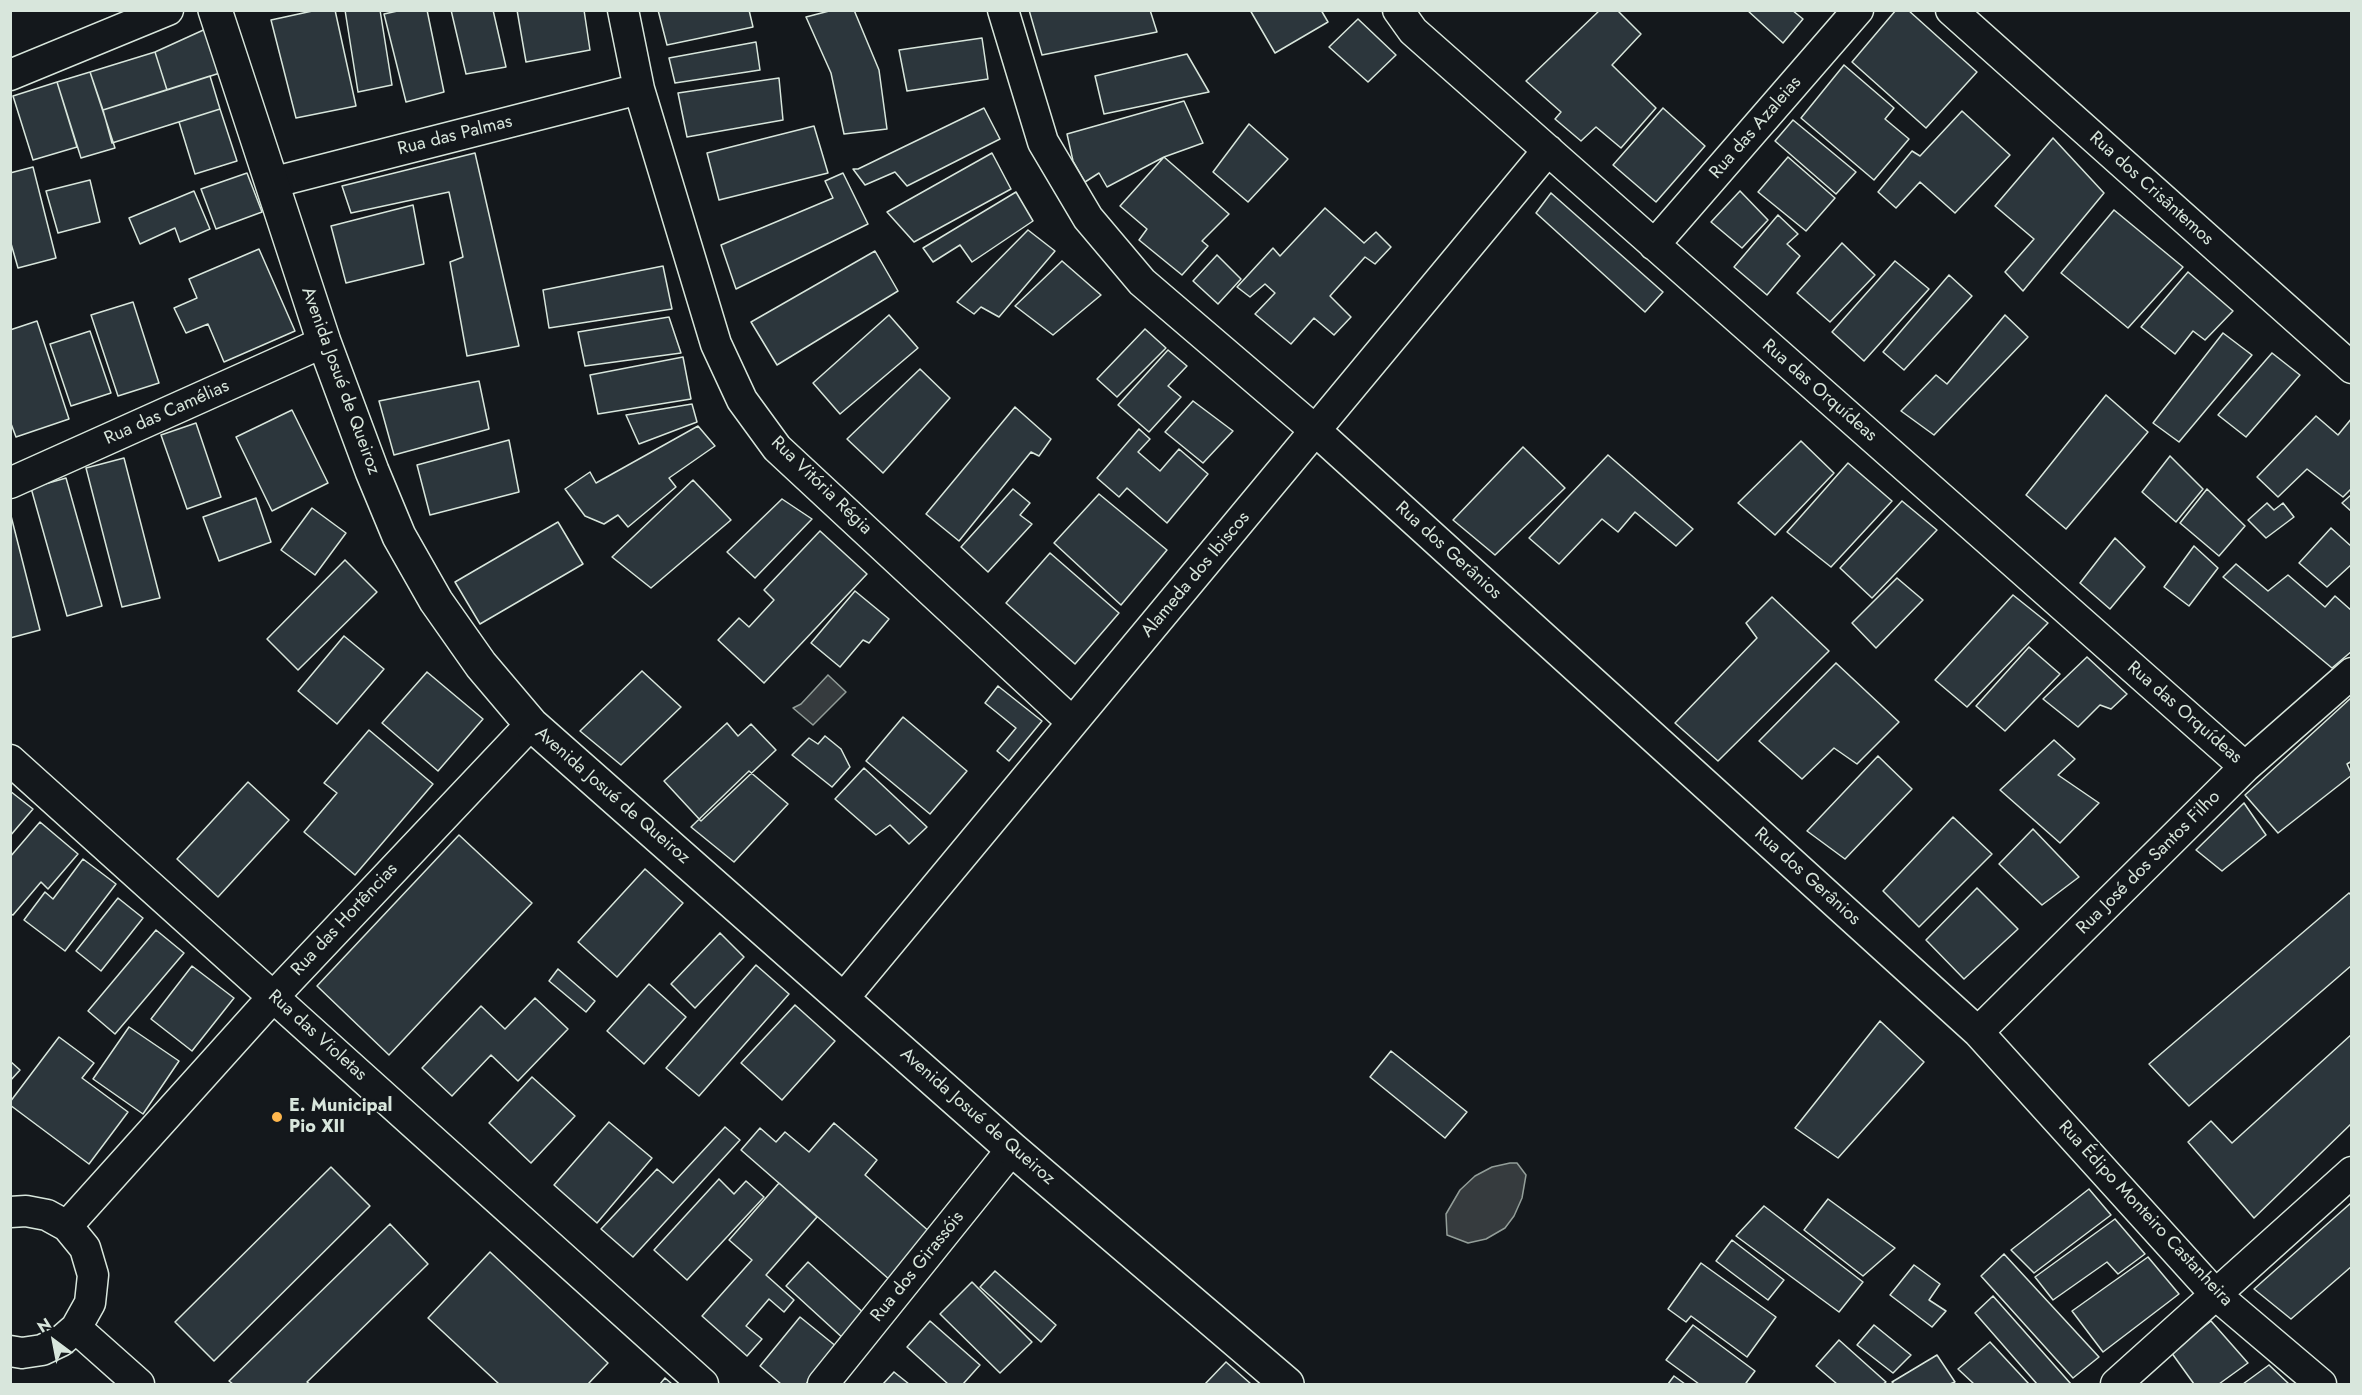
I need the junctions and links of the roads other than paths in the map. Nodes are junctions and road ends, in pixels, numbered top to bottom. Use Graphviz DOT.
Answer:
graph roads {
  1 [pos="168,10"];
  2 [pos="215,10"];
  3 [pos="623,10"];
  4 [pos="1003,10"];
  5 [pos="1398,10"];
  6 [pos="1857,10"];
  7 [pos="1951,10"];
  8 [pos="10,75"];
  9 [pos="639,89"];
  10 [pos="1548,150"];
  11 [pos="271,183"];
  12 [pos="1654,245"];
  13 [pos="324,342"];
  14 [pos="2352,368"];
  15 [pos="1316,431"];
  16 [pos="10,483"];
  17 [pos="2352,673"];
  18 [pos="1072,723"];
  19 [pos="531,724"];
  20 [pos="10,760"];
  21 [pos="2246,767"];
  22 [pos="273,997"];
  23 [pos="843,1000"];
  24 [pos="1978,1032"];
  25 [pos="1012,1149"];
  26 [pos="2352,1172"];
  27 [pos="10,1212"];
  28 [pos="67,1226"];
  29 [pos="2216,1295"];
  30 [pos="76,1328"];
  31 [pos="10,1351"];
  32 [pos="139,1384"];
  33 [pos="703,1384"];
  34 [pos="823,1384"];
  35 [pos="1287,1384"];
  36 [pos="2116,1384"];
  37 [pos="2321,1384"];
  1 -- 8 [label="street"];
  2 -- 11 [label="main road, Avenida Josué de Queiroz"];
  3 -- 9 [label="street, Rua Vitória Régia"];
  4 -- 15 [label="street, Rua dos Gerânios"];
  5 -- 10 [label="street, Rua das Orquídeas"];
  6 -- 12 [label="street, Rua das Azaleias"];
  7 -- 14 [label="street, Rua dos Crisântemos"];
  9 -- 11 [label="street, Rua das Palmas"];
  9 -- 18 [label="street, Rua Vitória Régia"];
  10 -- 12 [label="street, Rua das Orquídeas"];
  10 -- 15 [label="street, Alameda dos Ibiscos"];
  11 -- 13 [label="main road, Avenida Josué de Queiroz"];
  12 -- 21 [label="street, Rua das Orquídeas"];
  13 -- 16 [label="street, Rua das Camélias"];
  13 -- 19 [label="main road, Avenida Josué de Queiroz"];
  15 -- 18 [label="street, Alameda dos Ibiscos"];
  15 -- 24 [label="street, Rua dos Gerânios"];
  17 -- 21 [label="street, Rua José dos Santos Filho"];
  18 -- 23 [label="street, Alameda dos Ibiscos"];
  19 -- 22 [label="street, Rua das Hortências"];
  19 -- 23 [label="main road, Avenida Josué de Queiroz"];
  20 -- 22 [label="street, Rua das Violetas"];
  21 -- 24 [label="street, Rua José dos Santos Filho"];
  22 -- 28 [label="street, Rua das Hortências"];
  22 -- 33 [label="street, Rua das Violetas"];
  23 -- 25 [label="main road, Avenida Josué de Queiroz"];
  24 -- 29 [label="street, Rua Édipo Monteiro Castanheira"];
  25 -- 34 [label="street, Rua dos Girassóis"];
  25 -- 35 [label="main road, Avenida Josué de Queiroz"];
  26 -- 29 [label="street"];
  27 -- 28 [label="street"];
  28 -- 30 [label="street"];
  29 -- 36 [label="street"];
  29 -- 37 [label="street, Rua Édipo Monteiro Castanheira"];
  30 -- 31 [label="street"];
  30 -- 32 [label="street"];
}
